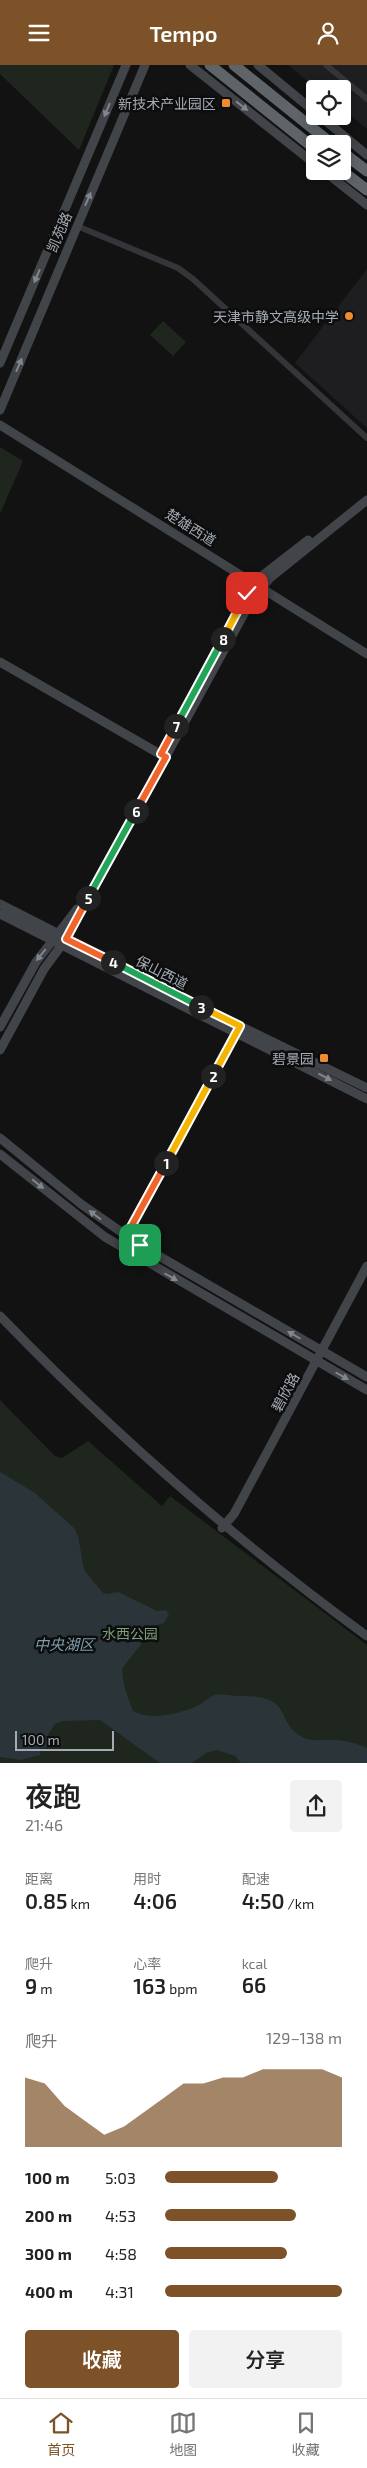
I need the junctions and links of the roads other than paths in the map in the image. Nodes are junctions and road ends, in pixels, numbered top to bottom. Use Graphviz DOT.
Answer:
graph roads {
  1 [pos="126,65"];
  2 [pos="145,65"];
  3 [pos="190,65"];
  4 [pos="210,65"];
  5 [pos="234,65"];
  6 [pos="258,65"];
  7 [pos="326,65"];
  8 [pos="367,99"];
  9 [pos="306,105"];
  10 [pos="331,125"];
  11 [pos="321,135"];
  12 [pos="306,142"];
  13 [pos="367,155"];
  14 [pos="306,157"];
  15 [pos="351,159"];
  16 [pos="367,171"];
  17 [pos="351,178"];
  18 [pos="335,180"];
  19 [pos="367,190"];
  20 [pos="367,205"];
  21 [pos="76,226"];
  22 [pos="0,363"];
  23 [pos="0,410"];
  24 [pos="0,425"];
  25 [pos="367,438"];
  26 [pos="367,493"];
  27 [pos="367,500"];
  28 [pos="258,585"];
  29 [pos="367,654"];
  30 [pos="0,662"];
  31 [pos="163,755"];
  32 [pos="0,904"];
  33 [pos="0,914"];
  34 [pos="60,940"];
  35 [pos="0,1027"];
  36 [pos="238,1029"];
  37 [pos="0,1050"];
  38 [pos="367,1088"];
  39 [pos="367,1099"];
  40 [pos="0,1137"];
  41 [pos="0,1154"];
  42 [pos="126,1236"];
  43 [pos="120,1246"];
  44 [pos="367,1266"];
  45 [pos="367,1279"];
  46 [pos="0,1316"];
  47 [pos="0,1321"];
  48 [pos="324,1352"];
  49 [pos="318,1362"];
  50 [pos="367,1377"];
  51 [pos="367,1390"];
  52 [pos="225,1528"];
  53 [pos="367,1637"];
  1 -- 22 [label="street, 凯苑路, one-way"];
  21 -- 2 [label="street, 凯苑路, one-way"];
  3 -- 14 [label="street, one-way"];
  4 -- 12 [label="highway"];
  5 -- 11 [label="highway"];
  6 -- 9 [label="street"];
  7 -- 8 [label="street"];
  10 -- 13 [label="street"];
  15 -- 16 [label="highway"];
  17 -- 19 [label="highway"];
  18 -- 20 [label="street"];
  23 -- 21 [label="street, 凯苑路, one-way"];
  21 -- 25 [label="street"];
  24 -- 28 [label="street, 楚雄西道"];
  26 -- 28 [label="street"];
  27 -- 28 [label="street"];
  28 -- 29 [label="street, 楚雄西道"];
  28 -- 31 [label="street"];
  30 -- 31 [label="street"];
  31 -- 34 [label="street"];
  32 -- 34 [label="street, 保山西道"];
  33 -- 34 [label="street, 保山西道"];
  34 -- 35 [label="street, one-way"];
  34 -- 36 [label="street, 保山西道"];
  34 -- 37 [label="street"];
  36 -- 38 [label="street, 保山西道"];
  36 -- 39 [label="street, 保山西道, one-way"];
  36 -- 42 [label="street"];
  42 -- 40 [label="street, one-way"];
  41 -- 43 [label="street, one-way"];
  42 -- 43 [label="street"];
  48 -- 42 [label="street, one-way"];
  43 -- 49 [label="street, one-way"];
  44 -- 48 [label="street, 碧欣路"];
  45 -- 48 [label="street, 碧欣路"];
  46 -- 52 [label="street"];
  47 -- 52 [label="street"];
  48 -- 49 [label="street, 碧欣路"];
  48 -- 50 [label="street"];
  49 -- 51 [label="street, one-way"];
  49 -- 52 [label="street, 碧欣路"];
  52 -- 53 [label="street"];
}
